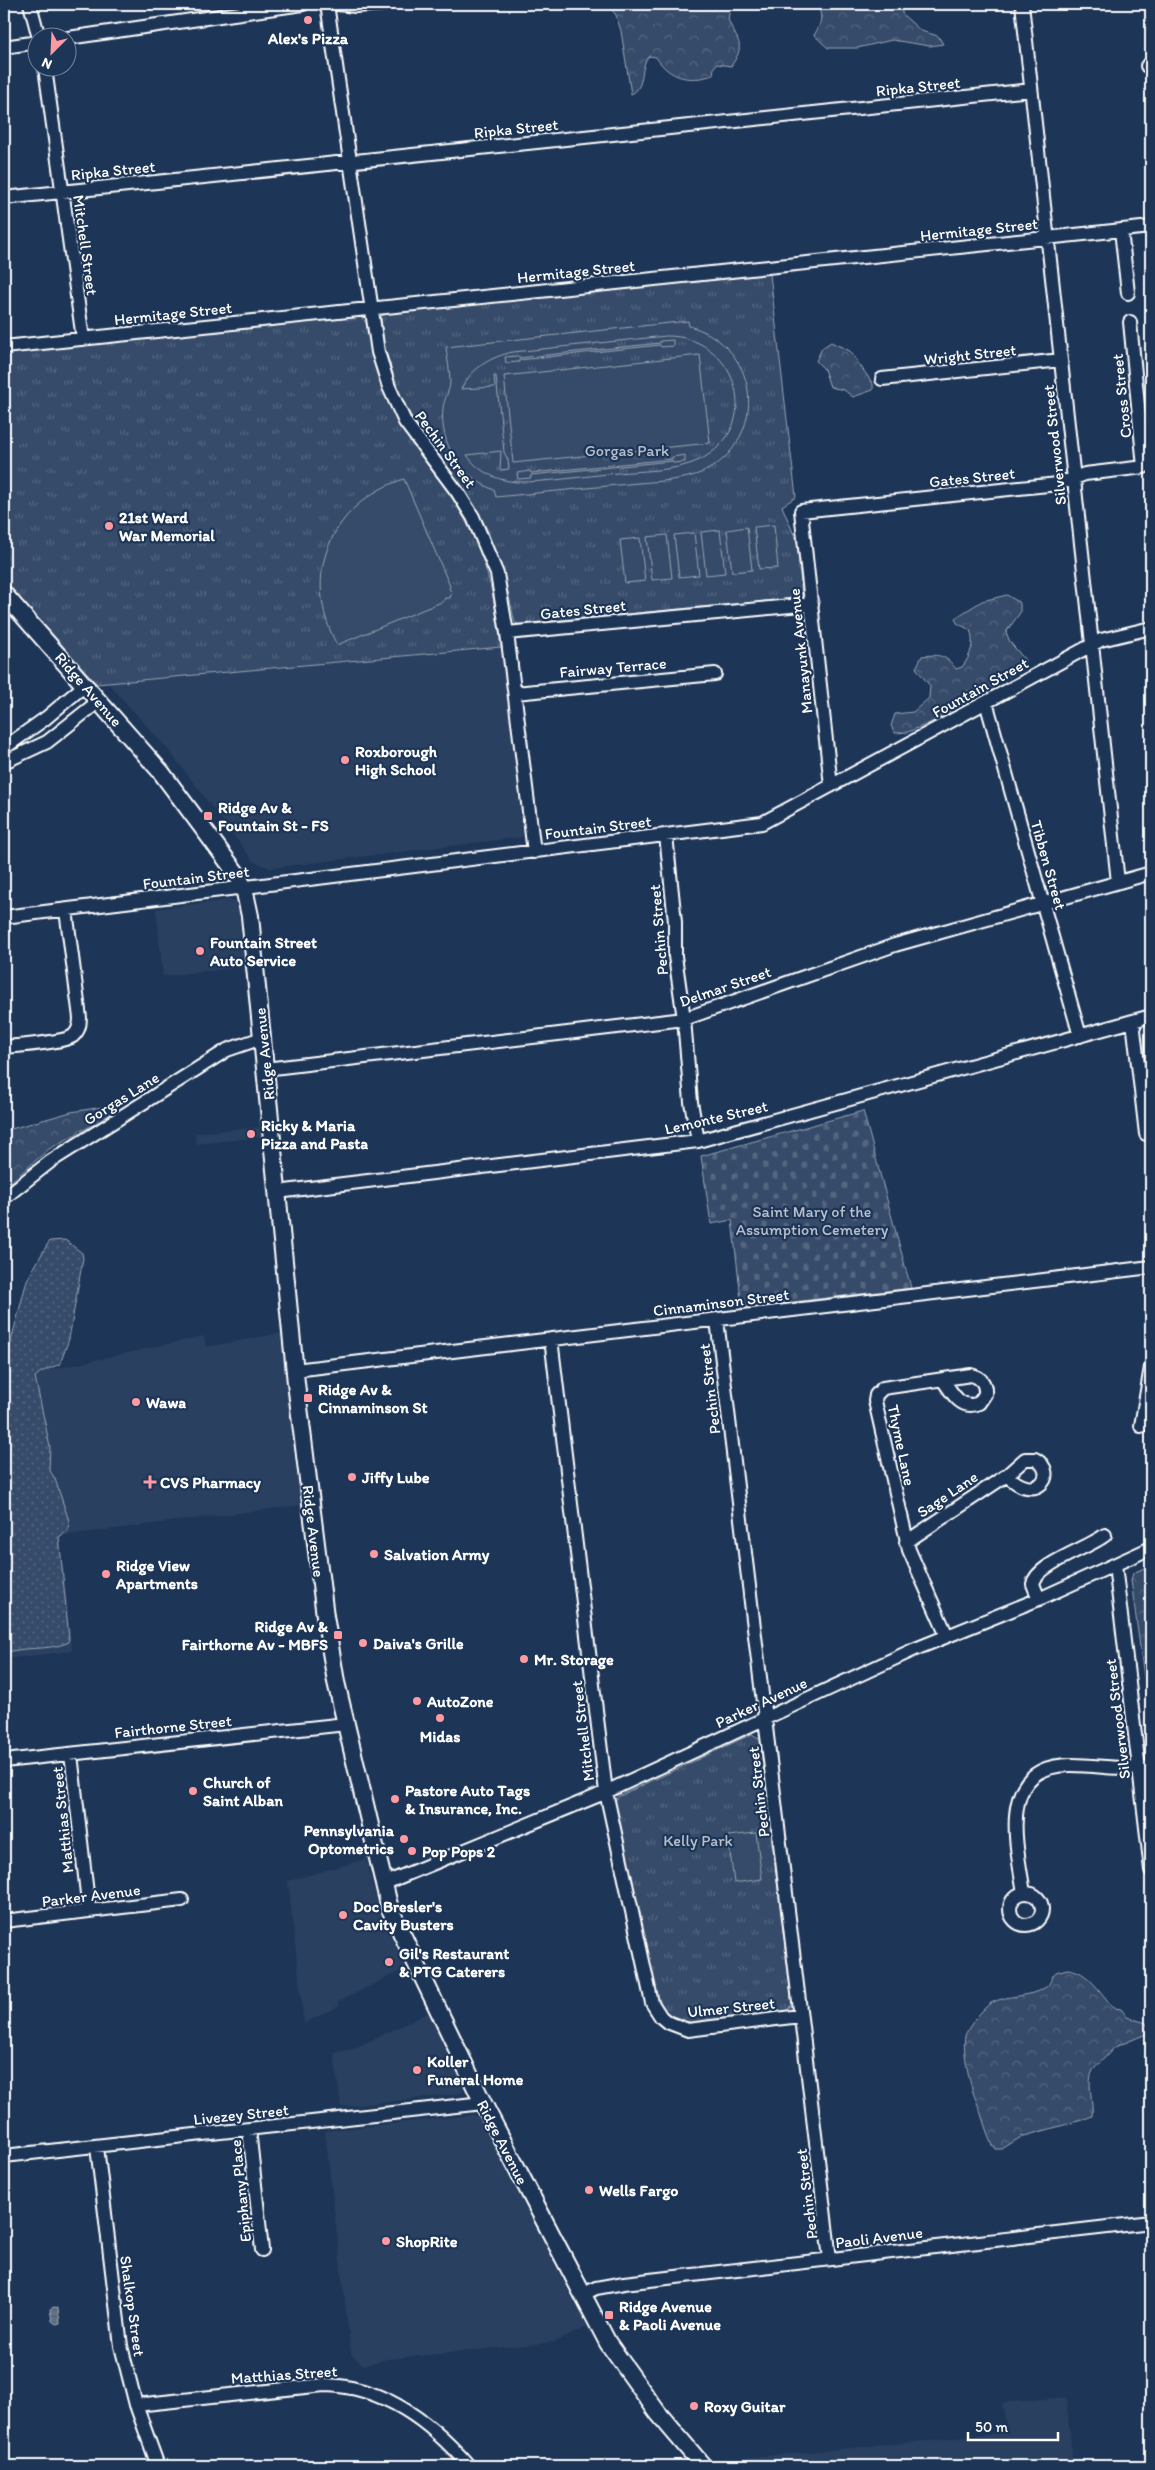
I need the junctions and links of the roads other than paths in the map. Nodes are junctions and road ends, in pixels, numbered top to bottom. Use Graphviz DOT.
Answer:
graph roads {
  1 [pos="30,4"];
  2 [pos="303,4"];
  3 [pos="327,4"];
  4 [pos="338,4"];
  5 [pos="387,4"];
  6 [pos="1022,4"];
  7 [pos="1036,4"];
  8 [pos="36,28"];
  9 [pos="78,37"];
  10 [pos="28,43"];
  11 [pos="4,47"];
  12 [pos="46,78"];
  13 [pos="1031,90"];
  14 [pos="350,162"];
  15 [pos="62,192"];
  16 [pos="4,198"];
  17 [pos="1151,227"];
  18 [pos="1121,230"];
  19 [pos="1048,238"];
  20 [pos="1128,293"];
  21 [pos="371,308"];
  22 [pos="1130,322"];
  23 [pos="82,339"];
  24 [pos="4,347"];
  25 [pos="1061,360"];
  26 [pos="882,379"];
  27 [pos="1144,467"];
  28 [pos="1074,478"];
  29 [pos="801,511"];
  30 [pos="6,601"];
  31 [pos="812,604"];
  32 [pos="1151,628"];
  33 [pos="507,633"];
  34 [pos="1092,644"];
  35 [pos="715,674"];
  36 [pos="85,685"];
  37 [pos="515,693"];
  38 [pos="99,700"];
  39 [pos="986,702"];
  40 [pos="4,748"];
  41 [pos="4,762"];
  42 [pos="831,786"];
  43 [pos="666,835"];
  44 [pos="534,852"];
  45 [pos="1151,874"];
  46 [pos="1118,882"];
  47 [pos="244,888"];
  48 [pos="1043,904"];
  49 [pos="66,910"];
  50 [pos="4,917"];
  51 [pos="1151,1016"];
  52 [pos="684,1019"];
  53 [pos="1133,1021"];
  54 [pos="1080,1036"];
  55 [pos="262,1038"];
  56 [pos="4,1047"];
  57 [pos="265,1069"];
  58 [pos="1146,1088"];
  59 [pos="1146,1134"];
  60 [pos="698,1141"];
  61 [pos="277,1192"];
  62 [pos="4,1198"];
  63 [pos="1151,1267"];
  64 [pos="717,1320"];
  65 [pos="551,1339"];
  66 [pos="1151,1367"];
  67 [pos="295,1370"];
  68 [pos="943,1380"];
  69 [pos="1141,1426"];
  70 [pos="1007,1475"];
  71 [pos="1105,1535"];
  72 [pos="906,1542"];
  73 [pos="1151,1548"];
  74 [pos="1115,1565"];
  75 [pos="1039,1600"];
  76 [pos="947,1636"];
  77 [pos="766,1718"];
  78 [pos="346,1724"];
  79 [pos="71,1754"];
  80 [pos="4,1761"];
  81 [pos="1145,1768"];
  82 [pos="606,1792"];
  83 [pos="1151,1870"];
  84 [pos="383,1884"];
  85 [pos="1024,1893"];
  86 [pos="182,1900"];
  87 [pos="89,1911"];
  88 [pos="4,1921"];
  89 [pos="800,2016"];
  90 [pos="666,2022"];
  91 [pos="483,2103"];
  92 [pos="250,2129"];
  93 [pos="97,2147"];
  94 [pos="4,2156"];
  95 [pos="1151,2222"];
  96 [pos="262,2250"];
  97 [pos="830,2259"];
  98 [pos="582,2295"];
  99 [pos="136,2405"];
  100 [pos="158,2466"];
  101 [pos="468,2466"];
  102 [pos="703,2466"];
  1 -- 8 [label="street"];
  2 -- 9 [label="street"];
  3 -- 14 [label="street, Pechin Street"];
  4 -- 5 [label="street"];
  6 -- 7 [label="street"];
  6 -- 13 [label="street, Silverwood Street"];
  10 -- 11 [label="street"];
  12 -- 15 [label="street, Mitchell Street"];
  13 -- 14 [label="street, Ripka Street"];
  13 -- 19 [label="street, Silverwood Street"];
  14 -- 15 [label="street, Ripka Street"];
  14 -- 21 [label="street, Pechin Street"];
  15 -- 16 [label="street, Ripka Street"];
  15 -- 23 [label="street, Mitchell Street"];
  17 -- 18 [label="street, Hermitage Street"];
  18 -- 19 [label="street, Hermitage Street"];
  18 -- 20 [label="street"];
  19 -- 21 [label="street, Hermitage Street"];
  19 -- 25 [label="street, Silverwood Street"];
  21 -- 23 [label="street, Hermitage Street"];
  21 -- 33 [label="street, Pechin Street"];
  22 -- 27 [label="street, Cross Street"];
  23 -- 24 [label="street, Hermitage Street"];
  25 -- 26 [label="street, Wright Street"];
  25 -- 28 [label="street, Silverwood Street"];
  27 -- 28 [label="street, Gates Street"];
  28 -- 29 [label="street, Gates Street"];
  28 -- 34 [label="street, Silverwood Street"];
  29 -- 31 [label="street, Manayunk Avenue"];
  30 -- 36 [label="main road, Ridge Avenue"];
  31 -- 33 [label="street, Gates Street"];
  31 -- 42 [label="street, Manayunk Avenue"];
  32 -- 34 [label="street, Fountain Street"];
  33 -- 37 [label="street, Pechin Street"];
  34 -- 39 [label="street, Fountain Street"];
  34 -- 46 [label="street, Silverwood Street"];
  35 -- 37 [label="street, Fairway Terrace"];
  36 -- 38 [label="main road, Ridge Avenue"];
  36 -- 40 [label="street"];
  37 -- 44 [label="street, Pechin Street"];
  38 -- 41 [label="street"];
  38 -- 47 [label="main road, Ridge Avenue"];
  39 -- 42 [label="street, Fountain Street"];
  39 -- 48 [label="street, Tibben Street"];
  42 -- 43 [label="street, Fountain Street"];
  43 -- 44 [label="street, Fountain Street"];
  43 -- 52 [label="street, Pechin Street"];
  44 -- 47 [label="street, Fountain Street"];
  45 -- 46 [label="street, Delmar Street"];
  46 -- 48 [label="street, Delmar Street"];
  47 -- 49 [label="street, Fountain Street"];
  47 -- 55 [label="main road, Ridge Avenue"];
  48 -- 52 [label="street, Delmar Street"];
  48 -- 54 [label="street, Tibben Street"];
  49 -- 50 [label="street, Fountain Street"];
  49 -- 56 [label="street"];
  51 -- 53 [label="street, Lemonte Street"];
  52 -- 57 [label="street, Delmar Street"];
  52 -- 60 [label="street, Pechin Street"];
  53 -- 54 [label="street, Lemonte Street"];
  53 -- 58 [label="street"];
  54 -- 60 [label="street, Lemonte Street"];
  55 -- 57 [label="main road, Ridge Avenue"];
  55 -- 62 [label="street, Gorgas Lane"];
  57 -- 61 [label="main road, Ridge Avenue"];
  58 -- 59 [label="street"];
  60 -- 61 [label="street, Lemonte Street"];
  61 -- 67 [label="main road, Ridge Avenue"];
  63 -- 64 [label="street, Cinnaminson Street"];
  64 -- 65 [label="street, Cinnaminson Street"];
  64 -- 77 [label="street, Pechin Street"];
  65 -- 67 [label="street, Cinnaminson Street"];
  65 -- 82 [label="street, Mitchell Street"];
  66 -- 69 [label="street"];
  67 -- 78 [label="main road, Ridge Avenue"];
  68 -- 72 [label="street, Thyme Lane"];
  70 -- 72 [label="street, Sage Lane"];
  71 -- 75 [label="street"];
  72 -- 76 [label="street"];
  73 -- 74 [label="street, Parker Avenue"];
  74 -- 75 [label="street, Parker Avenue"];
  74 -- 81 [label="street, Silverwood Street"];
  75 -- 76 [label="street, Parker Avenue"];
  76 -- 77 [label="street, Parker Avenue"];
  77 -- 82 [label="street, Parker Avenue"];
  77 -- 89 [label="street, Pechin Street"];
  78 -- 79 [label="street, Fairthorne Street"];
  78 -- 84 [label="main road, Ridge Avenue"];
  79 -- 80 [label="street, Fairthorne Street"];
  79 -- 87 [label="street, Matthias Street"];
  81 -- 83 [label="street, Silverwood Street"];
  81 -- 85 [label="street"];
  82 -- 84 [label="street, Parker Avenue"];
  82 -- 90 [label="street, Mitchell Street"];
  84 -- 91 [label="main road, Ridge Avenue"];
  86 -- 87 [label="street, Parker Avenue"];
  87 -- 88 [label="street, Parker Avenue"];
  89 -- 90 [label="street, Ulmer Street"];
  89 -- 97 [label="street, Pechin Street"];
  91 -- 92 [label="street, Livezey Street"];
  91 -- 98 [label="main road, Ridge Avenue"];
  92 -- 93 [label="street, Livezey Street"];
  92 -- 96 [label="street, Epiphany Place"];
  93 -- 94 [label="street, Livezey Street"];
  93 -- 99 [label="street, Shalkop Street"];
  95 -- 97 [label="street, Paoli Avenue"];
  97 -- 98 [label="street, Paoli Avenue"];
  98 -- 102 [label="main road, Ridge Avenue"];
  99 -- 100 [label="street, Shalkop Street"];
  99 -- 101 [label="street, Matthias Street"];
}
